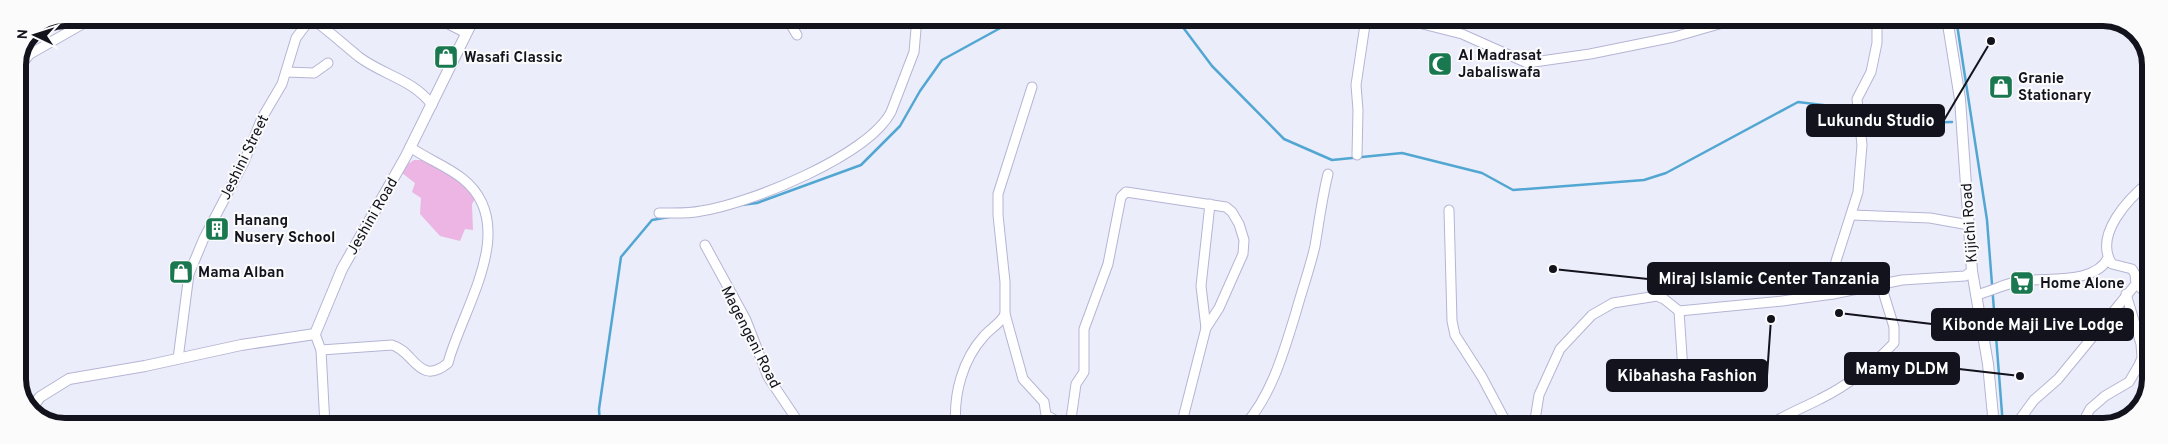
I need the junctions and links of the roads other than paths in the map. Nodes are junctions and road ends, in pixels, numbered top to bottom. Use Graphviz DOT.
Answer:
graph roads {
  1 [pos="80,26"];
  2 [pos="305,26"];
  3 [pos="322,26"];
  4 [pos="452,26"];
  5 [pos="470,26"];
  6 [pos="792,26"];
  7 [pos="916,26"];
  8 [pos="1365,26"];
  9 [pos="1430,26"];
  10 [pos="1712,26"];
  11 [pos="1877,26"];
  12 [pos="1948,26"];
  13 [pos="466,33"];
  14 [pos="797,35"];
  15 [pos="27,57"];
  16 [pos="328,63"];
  17 [pos="286,72"];
  18 [pos="1032,87"];
  19 [pos="432,105"];
  20 [pos="410,147"];
  21 [pos="1357,155"];
  22 [pos="1328,174"];
  23 [pos="2142,189"];
  24 [pos="1210,204"];
  25 [pos="1450,210"];
  26 [pos="659,213"];
  27 [pos="1852,215"];
  28 [pos="1969,225"];
  29 [pos="705,246"];
  30 [pos="2108,258"];
  31 [pos="1972,271"];
  32 [pos="2136,284"];
  33 [pos="1881,285"];
  34 [pos="2142,289"];
  35 [pos="1833,294"];
  36 [pos="2126,294"];
  37 [pos="1976,295"];
  38 [pos="1679,311"];
  39 [pos="1005,314"];
  40 [pos="1206,328"];
  41 [pos="315,334"];
  42 [pos="321,350"];
  43 [pos="2142,358"];
  44 [pos="2142,358"];
  45 [pos="178,359"];
  46 [pos="1729,366"];
  47 [pos="35,403"];
  48 [pos="325,418"];
  49 [pos="796,418"];
  50 [pos="957,418"];
  51 [pos="1051,418"];
  52 [pos="1071,418"];
  53 [pos="1183,418"];
  54 [pos="1250,418"];
  55 [pos="1504,418"];
  56 [pos="1535,418"];
  57 [pos="1779,418"];
  58 [pos="1993,418"];
  59 [pos="2021,418"];
  60 [pos="2085,418"];
  1 -- 15 [label="street"];
  2 -- 17 [label="street, Jeshini Street"];
  3 -- 19 [label="street"];
  4 -- 13 [label="street"];
  5 -- 13 [label="street, Jeshini Road"];
  6 -- 14 [label="street"];
  7 -- 26 [label="street"];
  8 -- 21 [label="street"];
  9 -- 10 [label="street"];
  11 -- 27 [label="street"];
  12 -- 28 [label="street, Kijichi Road"];
  13 -- 19 [label="street, Jeshini Road"];
  16 -- 17 [label="street"];
  17 -- 45 [label="street, Jeshini Street"];
  18 -- 39 [label="street"];
  19 -- 20 [label="street, Jeshini Road"];
  20 -- 41 [label="street, Jeshini Road"];
  20 -- 42 [label="street"];
  22 -- 54 [label="street"];
  23 -- 30 [label="street"];
  24 -- 40 [label="street"];
  24 -- 40 [label="street"];
  24 -- 52 [label="street"];
  25 -- 55 [label="street"];
  27 -- 28 [label="street"];
  27 -- 35 [label="street"];
  28 -- 31 [label="street, Kijichi Road"];
  29 -- 49 [label="street, Magengeni Road"];
  30 -- 32 [label="street"];
  30 -- 37 [label="street"];
  31 -- 33 [label="street"];
  31 -- 37 [label="street, Kijichi Road"];
  32 -- 34 [label="street"];
  32 -- 36 [label="street"];
  33 -- 35 [label="street"];
  33 -- 57 [label="street"];
  35 -- 38 [label="street"];
  36 -- 44 [label="street"];
  36 -- 59 [label="street"];
  37 -- 58 [label="street, Kijichi Road"];
  38 -- 46 [label="street"];
  38 -- 56 [label="street"];
  39 -- 50 [label="street"];
  39 -- 51 [label="street"];
  40 -- 53 [label="street"];
  41 -- 42 [label="street"];
  41 -- 45 [label="street"];
  42 -- 48 [label="street"];
  43 -- 60 [label="street"];
  45 -- 47 [label="street"];
}
